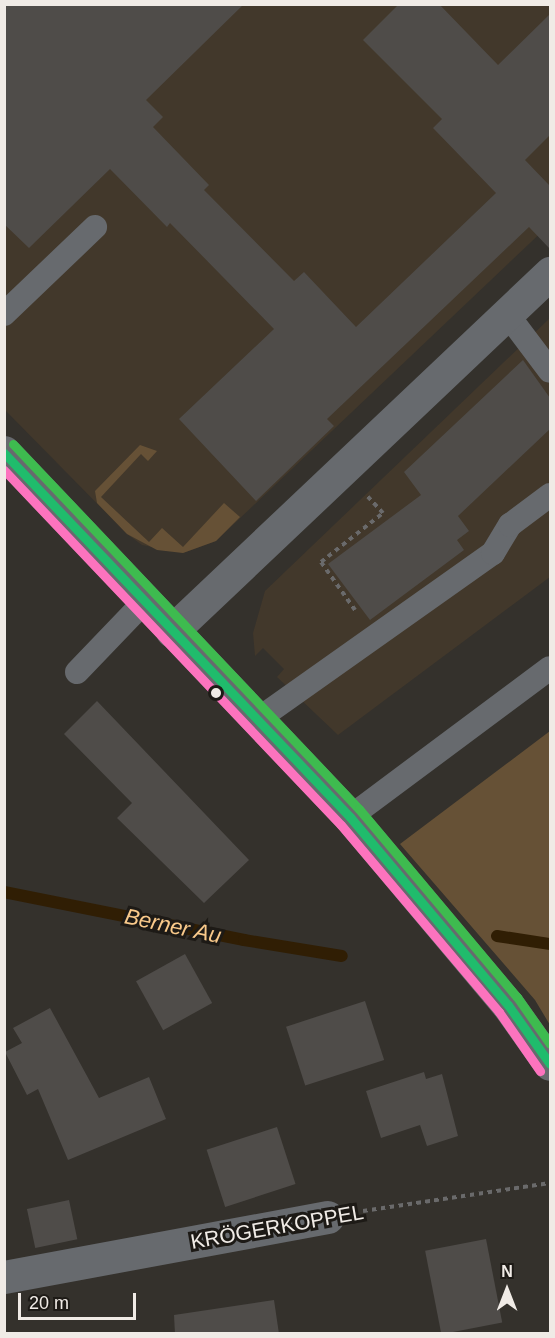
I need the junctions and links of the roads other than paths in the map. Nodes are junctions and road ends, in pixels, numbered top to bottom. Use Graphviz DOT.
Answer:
graph roads {
  1 [pos="95,227"];
  2 [pos="550,273"];
  3 [pos="4,314"];
  4 [pos="507,314"];
  5 [pos="550,371"];
  6 [pos="4,452"];
  7 [pos="550,495"];
  8 [pos="145,601"];
  9 [pos="172,631"];
  10 [pos="550,668"];
  11 [pos="76,672"];
  12 [pos="257,720"];
  13 [pos="350,817"];
  14 [pos="550,1064"];
  15 [pos="327,1217"];
  16 [pos="4,1277"];
  1 -- 3 [label="lane"];
  2 -- 4 [label="street"];
  4 -- 5 [label="lane"];
  4 -- 9 [label="street"];
  6 -- 8 [label="street"];
  7 -- 12 [label="lane"];
  8 -- 9 [label="street"];
  8 -- 11 [label="lane"];
  9 -- 12 [label="street"];
  10 -- 13 [label="lane"];
  12 -- 13 [label="street"];
  13 -- 14 [label="street"];
  15 -- 16 [label="street, KRÖGERKOPPEL"];
}
